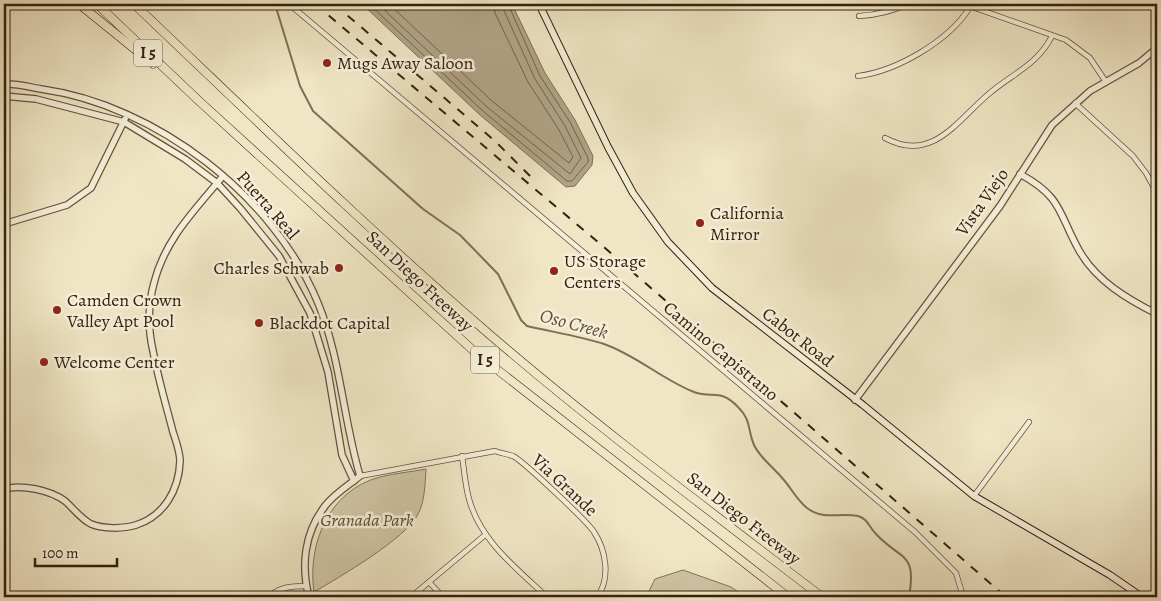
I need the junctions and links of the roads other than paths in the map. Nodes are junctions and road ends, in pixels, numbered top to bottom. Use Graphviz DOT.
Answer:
graph roads {
  1 [pos="79,4"];
  2 [pos="96,4"];
  3 [pos="134,4"];
  4 [pos="289,4"];
  5 [pos="539,4"];
  6 [pos="907,4"];
  7 [pos="964,4"];
  8 [pos="970,7"];
  9 [pos="859,16"];
  10 [pos="1052,36"];
  11 [pos="1156,52"];
  12 [pos="858,76"];
  13 [pos="1106,82"];
  14 [pos="4,84"];
  15 [pos="4,96"];
  16 [pos="199,101"];
  17 [pos="1075,103"];
  18 [pos="127,113"];
  19 [pos="124,122"];
  20 [pos="885,138"];
  21 [pos="1020,174"];
  22 [pos="223,176"];
  23 [pos="217,183"];
  24 [pos="1157,193"];
  25 [pos="4,224"];
  26 [pos="1157,314"];
  27 [pos="855,400"];
  28 [pos="1029,422"];
  29 [pos="462,456"];
  30 [pos="360,476"];
  31 [pos="354,481"];
  32 [pos="4,489"];
  33 [pos="974,496"];
  34 [pos="485,535"];
  35 [pos="429,582"];
  36 [pos="306,586"];
  37 [pos="962,593"];
  38 [pos="268,597"];
  39 [pos="309,597"];
  40 [pos="411,597"];
  41 [pos="443,597"];
  42 [pos="547,597"];
  43 [pos="597,597"];
  44 [pos="788,597"];
  45 [pos="822,597"];
  46 [pos="1142,597"];
  1 -- 16 [label="highway"];
  2 -- 16 [label="highway, San Diego Freeway / I 5"];
  3 -- 45 [label="highway, San Diego Freeway / I 5"];
  4 -- 37 [label="street, Camino Capistrano"];
  5 -- 27 [label="main road, Cabot Road"];
  6 -- 9 [label="street"];
  7 -- 8 [label="street"];
  8 -- 10 [label="street"];
  8 -- 12 [label="street"];
  10 -- 13 [label="street"];
  10 -- 20 [label="street"];
  11 -- 13 [label="street, Vista Viejo"];
  13 -- 17 [label="street, Vista Viejo"];
  14 -- 18 [label="street, Puerta Real"];
  15 -- 19 [label="street, Puerta Real"];
  16 -- 44 [label="highway, San Diego Freeway / I 5"];
  17 -- 21 [label="street, Vista Viejo"];
  17 -- 24 [label="street"];
  18 -- 19 [label="street"];
  18 -- 22 [label="street, Puerta Real"];
  19 -- 23 [label="street, Puerta Real"];
  19 -- 25 [label="street"];
  21 -- 26 [label="street"];
  21 -- 27 [label="street, Vista Viejo"];
  22 -- 23 [label="street"];
  22 -- 30 [label="street, Puerta Real"];
  23 -- 31 [label="street, Puerta Real"];
  23 -- 32 [label="street"];
  27 -- 33 [label="main road, Cabot Road"];
  28 -- 33 [label="street"];
  29 -- 30 [label="street, Via Grande"];
  29 -- 34 [label="street"];
  29 -- 43 [label="street, Via Grande"];
  30 -- 31 [label="street"];
  31 -- 36 [label="street"];
  33 -- 46 [label="main road, Cabot Road"];
  34 -- 35 [label="street"];
  34 -- 42 [label="street"];
  35 -- 40 [label="street"];
  35 -- 41 [label="street"];
  36 -- 38 [label="street"];
  36 -- 39 [label="street"];
}
